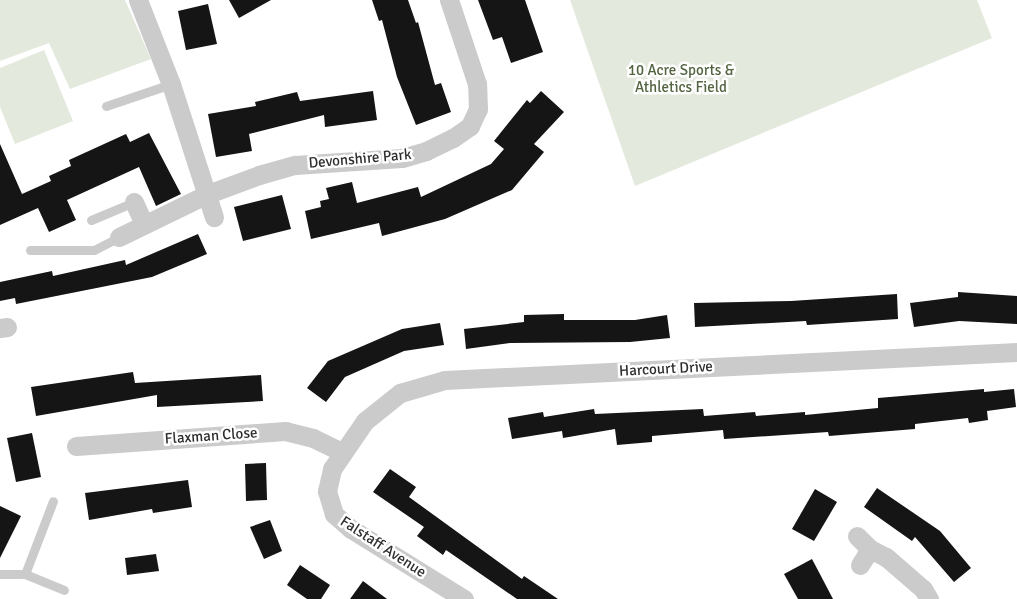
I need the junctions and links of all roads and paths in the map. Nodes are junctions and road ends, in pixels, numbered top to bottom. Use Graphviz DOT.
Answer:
graph roads {
  1 [pos="449,0"];
  2 [pos="140,1"];
  3 [pos="171,84"];
  4 [pos="106,106"];
  5 [pos="205,195"];
  6 [pos="134,202"];
  7 [pos="214,217"];
  8 [pos="91,220"];
  9 [pos="144,224"];
  10 [pos="120,237"];
  11 [pos="30,250"];
  12 [pos="1017,352"];
  13 [pos="76,446"];
  14 [pos="342,452"];
  15 [pos="53,501"];
  16 [pos="860,565"];
  17 [pos="0,574"];
  18 [pos="25,574"];
  19 [pos="64,590"];
  20 [pos="464,599"];
  21 [pos="929,599"];
  1 -- 5 [label="street, Devonshire Park"];
  2 -- 3 [label="street"];
  3 -- 4 [label="lane"];
  3 -- 5 [label="street"];
  5 -- 7 [label="street"];
  5 -- 9 [label="street, Devonshire Park"];
  6 -- 8 [label="lane"];
  6 -- 9 [label="street"];
  9 -- 10 [label="street, Devonshire Park"];
  10 -- 11 [label="lane, Devonshire Park"];
  12 -- 14 [label="street, Harcourt Drive"];
  13 -- 14 [label="street, Flaxman Close"];
  14 -- 20 [label="street, Falstaff Avenue"];
  15 -- 18 [label="lane"];
  16 -- 21 [label="street"];
  17 -- 18 [label="lane"];
  18 -- 19 [label="lane"];
}
